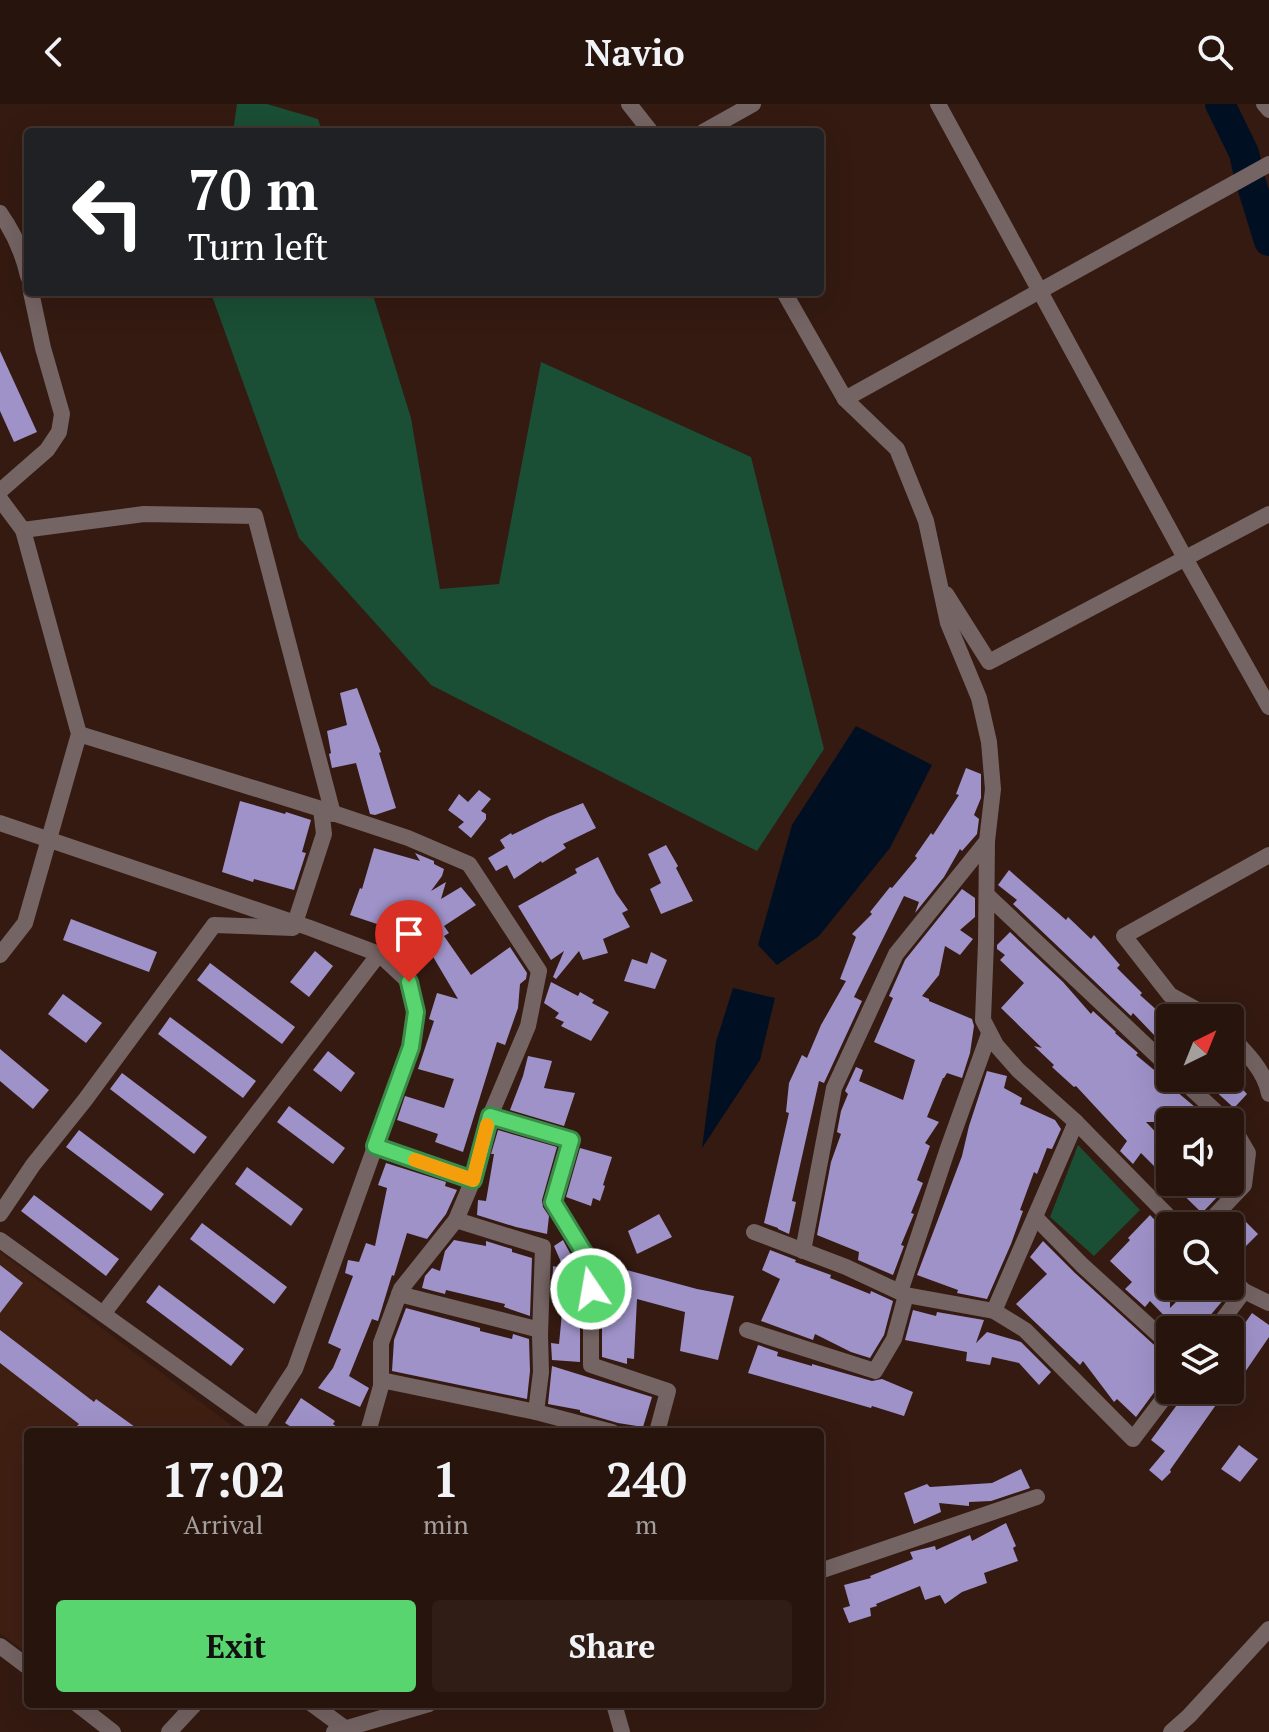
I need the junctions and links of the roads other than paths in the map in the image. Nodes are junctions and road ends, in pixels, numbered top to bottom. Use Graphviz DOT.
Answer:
graph roads {
  1 [pos="629,104"];
  2 [pos="753,104"];
  3 [pos="938,104"];
  4 [pos="1264,104"];
  5 [pos="1269,110"];
  6 [pos="648,128"];
  7 [pos="710,128"];
  8 [pos="1269,164"];
  9 [pos="0,213"];
  10 [pos="24,258"];
  11 [pos="1041,292"];
  12 [pos="32,296"];
  13 [pos="786,296"];
  14 [pos="845,399"];
  15 [pos="0,491"];
  16 [pos="0,499"];
  17 [pos="1269,514"];
  18 [pos="23,530"];
  19 [pos="1185,558"];
  20 [pos="940,586"];
  21 [pos="1269,707"];
  22 [pos="79,734"];
  23 [pos="327,812"];
  24 [pos="0,823"];
  25 [pos="50,840"];
  26 [pos="987,841"];
  27 [pos="1269,855"];
  28 [pos="987,895"];
  29 [pos="302,926"];
  30 [pos="379,954"];
  31 [pos="0,955"];
  32 [pos="1186,1004"];
  33 [pos="989,1034"];
  34 [pos="1244,1050"];
  35 [pos="1156,1055"];
  36 [pos="1195,1092"];
  37 [pos="1269,1094"];
  38 [pos="1211,1108"];
  39 [pos="490,1116"];
  40 [pos="1076,1122"];
  41 [pos="375,1146"];
  42 [pos="1244,1146"];
  43 [pos="473,1180"];
  44 [pos="1244,1185"];
  45 [pos="1234,1196"];
  46 [pos="1164,1212"];
  47 [pos="1218,1212"];
  48 [pos="0,1214"];
  49 [pos="1035,1217"];
  50 [pos="456,1220"];
  51 [pos="754,1232"];
  52 [pos="0,1240"];
  53 [pos="803,1251"];
  54 [pos="1244,1291"];
  55 [pos="399,1294"];
  56 [pos="903,1294"];
  57 [pos="1269,1303"];
  58 [pos="994,1311"];
  59 [pos="103,1314"];
  60 [pos="540,1330"];
  61 [pos="747,1330"];
  62 [pos="1156,1332"];
  63 [pos="381,1380"];
  64 [pos="1159,1404"];
  65 [pos="536,1412"];
  66 [pos="255,1428"];
  67 [pos="257,1428"];
  68 [pos="369,1428"];
  69 [pos="597,1428"];
  70 [pos="658,1428"];
  71 [pos="1037,1497"];
  72 [pos="824,1570"];
  73 [pos="1269,1629"];
  74 [pos="0,1646"];
  75 [pos="24,1664"];
  76 [pos="82,1708"];
  77 [pos="191,1708"];
  78 [pos="316,1708"];
  79 [pos="415,1708"];
  80 [pos="615,1708"];
  81 [pos="340,1730"];
  82 [pos="113,1732"];
  83 [pos="169,1732"];
  84 [pos="622,1732"];
  85 [pos="1171,1732"];
  1 -- 6 [label="street"];
  2 -- 7 [label="street"];
  3 -- 11 [label="street"];
  4 -- 5 [label="street"];
  8 -- 11 [label="street"];
  9 -- 10 [label="street"];
  11 -- 14 [label="street"];
  11 -- 19 [label="street"];
  12 -- 15 [label="street"];
  13 -- 14 [label="street"];
  14 -- 20 [label="street"];
  16 -- 18 [label="street"];
  17 -- 19 [label="street"];
  18 -- 22 [label="street"];
  18 -- 23 [label="street"];
  19 -- 20 [label="street"];
  19 -- 21 [label="street"];
  20 -- 26 [label="street"];
  22 -- 23 [label="street"];
  22 -- 25 [label="street"];
  23 -- 29 [label="street"];
  23 -- 39 [label="street"];
  24 -- 25 [label="street"];
  25 -- 29 [label="street"];
  25 -- 31 [label="street"];
  26 -- 28 [label="street"];
  26 -- 53 [label="street"];
  27 -- 32 [label="street"];
  28 -- 33 [label="street"];
  28 -- 35 [label="street"];
  29 -- 30 [label="street"];
  29 -- 48 [label="street"];
  30 -- 41 [label="street"];
  30 -- 59 [label="street"];
  33 -- 40 [label="street"];
  33 -- 56 [label="street"];
  34 -- 37 [label="street"];
  36 -- 38 [label="street"];
  39 -- 43 [label="street"];
  39 -- 70 [label="street"];
  40 -- 46 [label="street"];
  40 -- 49 [label="street"];
  41 -- 43 [label="street"];
  41 -- 67 [label="street"];
  42 -- 44 [label="street"];
  43 -- 50 [label="street"];
  45 -- 47 [label="street"];
  49 -- 58 [label="street"];
  49 -- 62 [label="street"];
  50 -- 55 [label="street"];
  50 -- 60 [label="street"];
  51 -- 53 [label="street"];
  52 -- 59 [label="street"];
  53 -- 56 [label="street"];
  54 -- 57 [label="street"];
  55 -- 60 [label="street"];
  55 -- 63 [label="street"];
  56 -- 58 [label="street"];
  56 -- 61 [label="street"];
  58 -- 64 [label="street"];
  59 -- 66 [label="street"];
  60 -- 65 [label="street"];
  63 -- 65 [label="street"];
  63 -- 68 [label="street"];
  65 -- 69 [label="street"];
  71 -- 72 [label="street"];
  73 -- 85 [label="street"];
  74 -- 75 [label="street"];
  76 -- 82 [label="street"];
  77 -- 83 [label="street"];
  78 -- 81 [label="street"];
  79 -- 81 [label="street"];
  80 -- 84 [label="street"];
}
